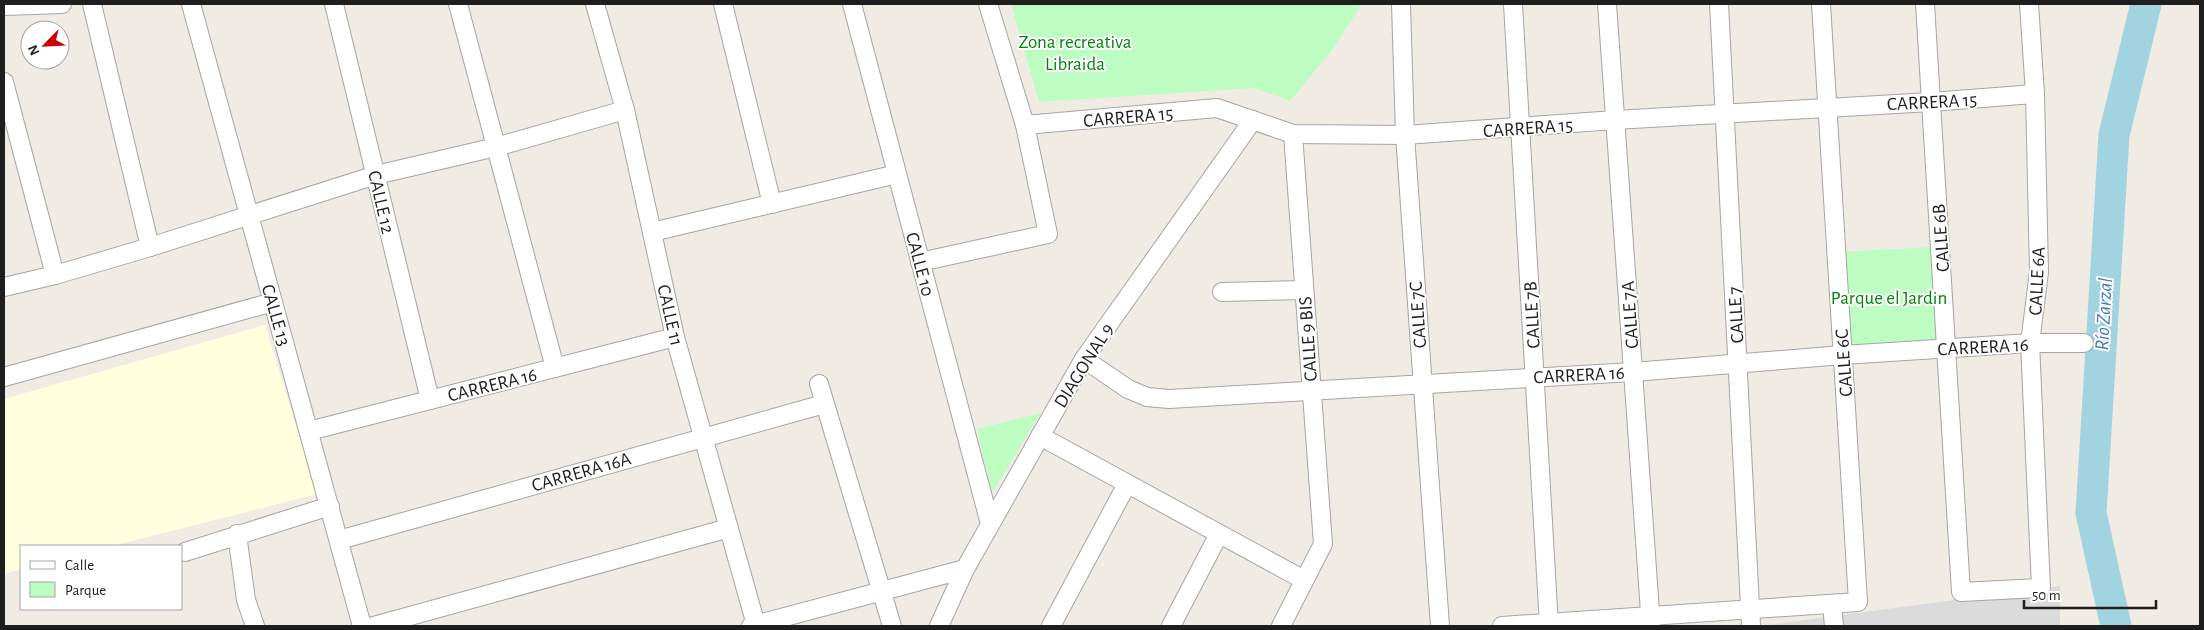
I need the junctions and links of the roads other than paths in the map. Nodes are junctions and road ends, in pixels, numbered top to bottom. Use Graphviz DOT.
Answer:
graph roads {
  1 [pos="62,4"];
  2 [pos="92,4"];
  3 [pos="191,4"];
  4 [pos="334,4"];
  5 [pos="458,4"];
  6 [pos="595,4"];
  7 [pos="723,4"];
  8 [pos="852,4"];
  9 [pos="988,4"];
  10 [pos="1400,4"];
  11 [pos="1514,4"];
  12 [pos="1607,4"];
  13 [pos="1719,4"];
  14 [pos="1821,4"];
  15 [pos="1925,4"];
  16 [pos="2029,4"];
  17 [pos="4,6"];
  18 [pos="4,82"];
  19 [pos="2035,94"];
  20 [pos="1931,102"];
  21 [pos="1827,107"];
  22 [pos="625,110"];
  23 [pos="1725,114"];
  24 [pos="1253,120"];
  25 [pos="1615,120"];
  26 [pos="1025,125"];
  27 [pos="1521,128"];
  28 [pos="1293,134"];
  29 [pos="1405,136"];
  30 [pos="496,147"];
  31 [pos="897,174"];
  32 [pos="376,175"];
  33 [pos="772,204"];
  34 [pos="248,216"];
  35 [pos="652,232"];
  36 [pos="150,247"];
  37 [pos="920,262"];
  38 [pos="55,275"];
  39 [pos="4,287"];
  40 [pos="1304,290"];
  41 [pos="1222,292"];
  42 [pos="273,302"];
  43 [pos="675,337"];
  44 [pos="2030,343"];
  45 [pos="2084,343"];
  46 [pos="1946,348"];
  47 [pos="1843,355"];
  48 [pos="1084,359"];
  49 [pos="1738,364"];
  50 [pos="555,368"];
  51 [pos="1633,372"];
  52 [pos="1535,376"];
  53 [pos="4,377"];
  54 [pos="1422,383"];
  55 [pos="819,384"];
  56 [pos="1310,391"];
  57 [pos="430,400"];
  58 [pos="824,404"];
  59 [pos="310,431"];
  60 [pos="1040,436"];
  61 [pos="703,437"];
  62 [pos="1127,484"];
  63 [pos="330,506"];
  64 [pos="990,524"];
  65 [pos="729,528"];
  66 [pos="237,534"];
  67 [pos="1219,534"];
  68 [pos="339,540"];
  69 [pos="185,552"];
  70 [pos="964,569"];
  71 [pos="1304,580"];
  72 [pos="883,592"];
  73 [pos="1961,592"];
  74 [pos="1832,604"];
  75 [pos="1751,618"];
  76 [pos="1650,621"];
  77 [pos="361,625"];
  78 [pos="1287,625"];
  79 [pos="1549,625"];
  80 [pos="255,626"];
  81 [pos="753,626"];
  82 [pos="892,626"];
  83 [pos="939,626"];
  84 [pos="1051,626"];
  85 [pos="1171,626"];
  86 [pos="1440,626"];
  87 [pos="1502,626"];
  88 [pos="1834,626"];
  1 -- 17 [label="street"];
  2 -- 36 [label="street"];
  3 -- 34 [label="street, CALLE 13"];
  4 -- 32 [label="street, CALLE 12"];
  5 -- 30 [label="street"];
  6 -- 22 [label="street, CALLE 11"];
  7 -- 33 [label="street"];
  8 -- 31 [label="street, CALLE 10"];
  9 -- 26 [label="street"];
  10 -- 29 [label="street, CALLE 7C"];
  11 -- 27 [label="street, CALLE 7B"];
  12 -- 25 [label="street, CALLE 7A"];
  13 -- 23 [label="street, CALLE 7"];
  14 -- 21 [label="street, CALLE 6C"];
  15 -- 20 [label="street, CALLE 6B"];
  16 -- 19 [label="street, CALLE 6A"];
  18 -- 38 [label="street"];
  19 -- 20 [label="street, CARRERA 15"];
  19 -- 44 [label="street, CALLE 6A"];
  20 -- 21 [label="street, CARRERA 15"];
  20 -- 46 [label="street, CALLE 6B"];
  21 -- 23 [label="street, CARRERA 15"];
  21 -- 47 [label="street, CALLE 6C"];
  22 -- 30 [label="street"];
  22 -- 35 [label="street, CALLE 11"];
  23 -- 25 [label="street, CARRERA 15"];
  23 -- 49 [label="street, CALLE 7"];
  24 -- 26 [label="street, CARRERA 15"];
  24 -- 28 [label="street, CARRERA 15"];
  24 -- 48 [label="street, DIAGONAL 9"];
  25 -- 27 [label="street, CARRERA 15"];
  25 -- 51 [label="street, CALLE 7A"];
  26 -- 37 [label="street"];
  27 -- 29 [label="street, CARRERA 15"];
  27 -- 52 [label="street, CALLE 7B"];
  28 -- 29 [label="street, CARRERA 15"];
  28 -- 40 [label="street, CALLE 9 BIS"];
  29 -- 54 [label="street, CALLE 7C"];
  30 -- 32 [label="street"];
  30 -- 50 [label="street"];
  31 -- 33 [label="street"];
  31 -- 37 [label="street, CALLE 10"];
  32 -- 34 [label="street"];
  32 -- 57 [label="street, CALLE 12"];
  33 -- 35 [label="street"];
  34 -- 36 [label="street"];
  34 -- 42 [label="street, CALLE 13"];
  35 -- 43 [label="street, CALLE 11"];
  36 -- 38 [label="street"];
  37 -- 64 [label="street, CALLE 10"];
  38 -- 39 [label="street"];
  40 -- 41 [label="street"];
  40 -- 56 [label="street, CALLE 9 BIS"];
  42 -- 53 [label="street"];
  42 -- 59 [label="street, CALLE 13"];
  43 -- 50 [label="street, CARRERA 16"];
  43 -- 61 [label="street, CALLE 11"];
  44 -- 45 [label="street, CARRERA 16"];
  44 -- 46 [label="street, CARRERA 16"];
  44 -- 73 [label="street, CALLE 6A"];
  46 -- 47 [label="street, CARRERA 16"];
  46 -- 73 [label="street, CALLE 6B"];
  47 -- 49 [label="street, CARRERA 16"];
  47 -- 74 [label="street, CALLE 6C"];
  48 -- 56 [label="street, CARRERA 16"];
  48 -- 60 [label="street, DIAGONAL 9"];
  49 -- 51 [label="street, CARRERA 16"];
  49 -- 75 [label="street, CALLE 7"];
  50 -- 57 [label="street, CARRERA 16"];
  51 -- 52 [label="street, CARRERA 16"];
  51 -- 76 [label="street, CALLE 7A"];
  52 -- 54 [label="street, CARRERA 16"];
  52 -- 79 [label="street, CALLE 7B"];
  54 -- 56 [label="street, CARRERA 16"];
  54 -- 86 [label="street, CALLE 7C"];
  55 -- 58 [label="street"];
  56 -- 71 [label="street, CALLE 9 BIS"];
  57 -- 59 [label="street, CARRERA 16"];
  58 -- 61 [label="street, CARRERA 16A"];
  58 -- 72 [label="street"];
  59 -- 63 [label="street, CALLE 13"];
  60 -- 62 [label="street"];
  60 -- 64 [label="street, DIAGONAL 9"];
  61 -- 65 [label="street, CALLE 11"];
  61 -- 68 [label="street, CARRERA 16A"];
  62 -- 67 [label="street"];
  62 -- 84 [label="street"];
  63 -- 66 [label="street"];
  63 -- 68 [label="street, CALLE 13"];
  64 -- 70 [label="street, DIAGONAL 9"];
  65 -- 77 [label="street"];
  65 -- 81 [label="street, CALLE 11"];
  66 -- 69 [label="street"];
  66 -- 80 [label="street"];
  67 -- 71 [label="street"];
  67 -- 85 [label="street"];
  68 -- 77 [label="street, CALLE 13"];
  70 -- 72 [label="street"];
  70 -- 83 [label="street, DIAGONAL 9"];
  71 -- 78 [label="street"];
  72 -- 81 [label="street"];
  72 -- 82 [label="street"];
  74 -- 75 [label="street"];
  74 -- 88 [label="street"];
  75 -- 76 [label="street"];
  76 -- 79 [label="street"];
  79 -- 87 [label="street"];
}
